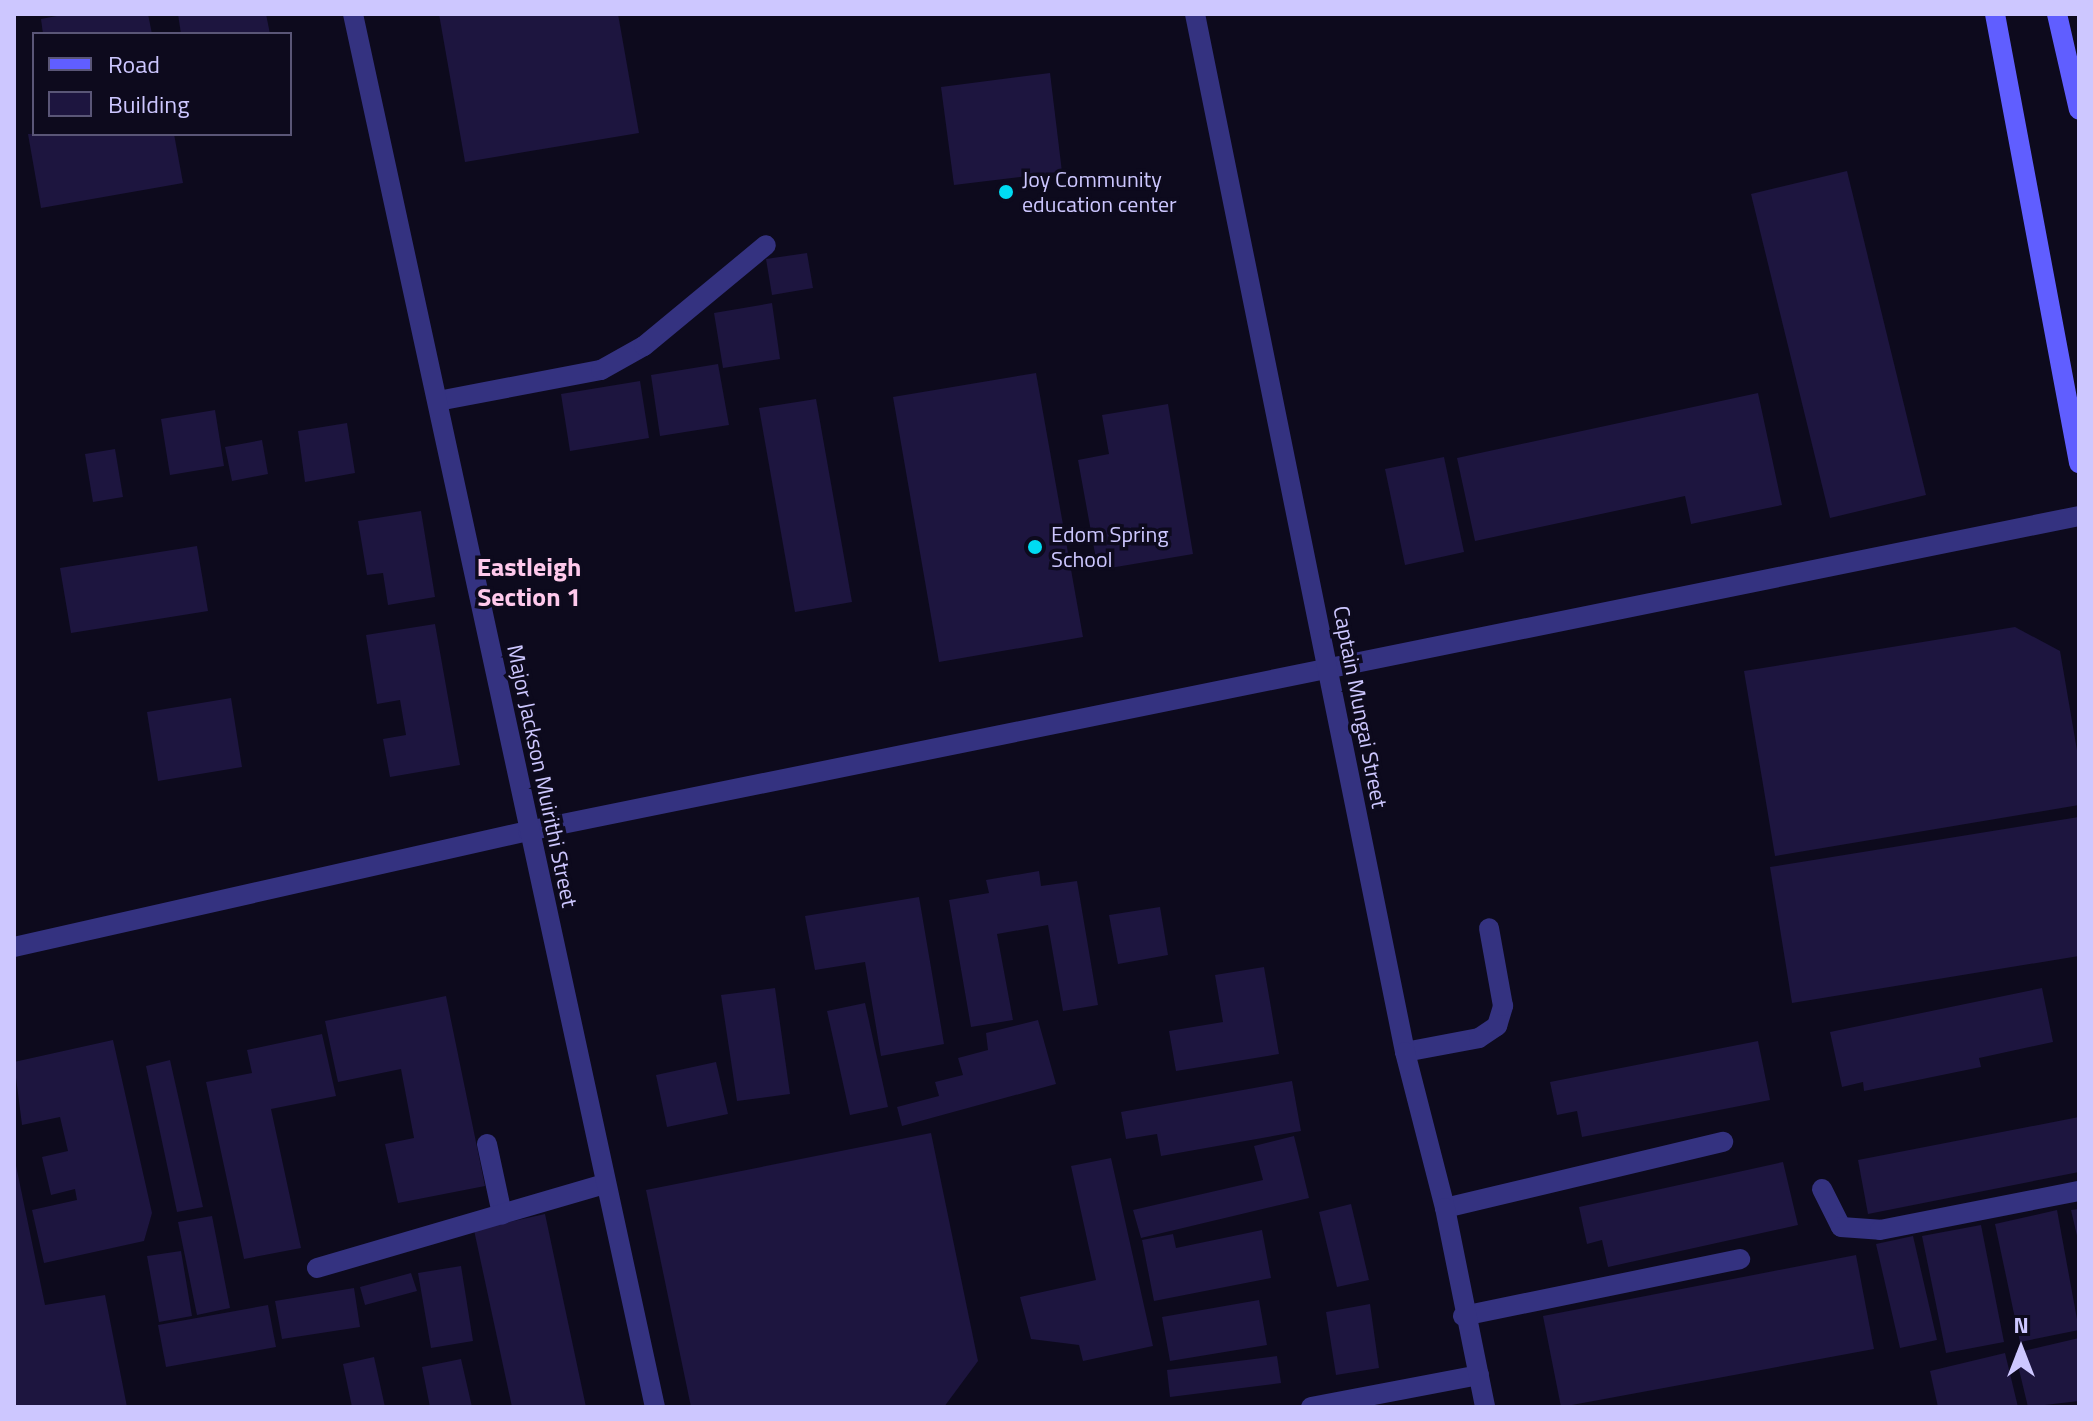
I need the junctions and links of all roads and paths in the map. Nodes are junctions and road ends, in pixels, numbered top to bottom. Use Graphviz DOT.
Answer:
graph roads {
  1 [pos="353,14"];
  2 [pos="1195,14"];
  3 [pos="1995,14"];
  4 [pos="2057,14"];
  5 [pos="2079,110"];
  6 [pos="766,245"];
  7 [pos="438,401"];
  8 [pos="2079,463"];
  9 [pos="2079,516"];
  10 [pos="1329,672"];
  11 [pos="528,831"];
  12 [pos="1489,928"];
  13 [pos="14,947"];
  14 [pos="1405,1052"];
  15 [pos="1723,1142"];
  16 [pos="487,1144"];
  17 [pos="605,1184"];
  18 [pos="1822,1189"];
  19 [pos="2079,1191"];
  20 [pos="1445,1208"];
  21 [pos="502,1214"];
  22 [pos="1740,1259"];
  23 [pos="317,1268"];
  24 [pos="1463,1316"];
  25 [pos="1479,1375"];
  26 [pos="655,1407"];
  27 [pos="1311,1407"];
  28 [pos="1485,1407"];
  1 -- 7 [label="street, Major Jackson Muirithi Street"];
  2 -- 10 [label="street, Captain Mungai Street"];
  3 -- 8 [label="main road"];
  4 -- 5 [label="main road"];
  6 -- 7 [label="street"];
  7 -- 11 [label="street, Major Jackson Muirithi Street"];
  9 -- 10 [label="street"];
  10 -- 11 [label="street"];
  10 -- 14 [label="street, Captain Mungai Street"];
  11 -- 13 [label="street"];
  11 -- 17 [label="street, Major Jackson Muirithi Street"];
  12 -- 14 [label="street"];
  14 -- 20 [label="street, Captain Mungai Street"];
  15 -- 20 [label="street"];
  16 -- 21 [label="street"];
  17 -- 21 [label="street"];
  17 -- 26 [label="street, Major Jackson Muirithi Street"];
  18 -- 19 [label="street"];
  20 -- 24 [label="street, Captain Mungai Street"];
  21 -- 23 [label="street"];
  22 -- 24 [label="street"];
  24 -- 25 [label="street, Captain Mungai Street"];
  25 -- 27 [label="street"];
  25 -- 28 [label="street, Captain Mungai Street"];
}
